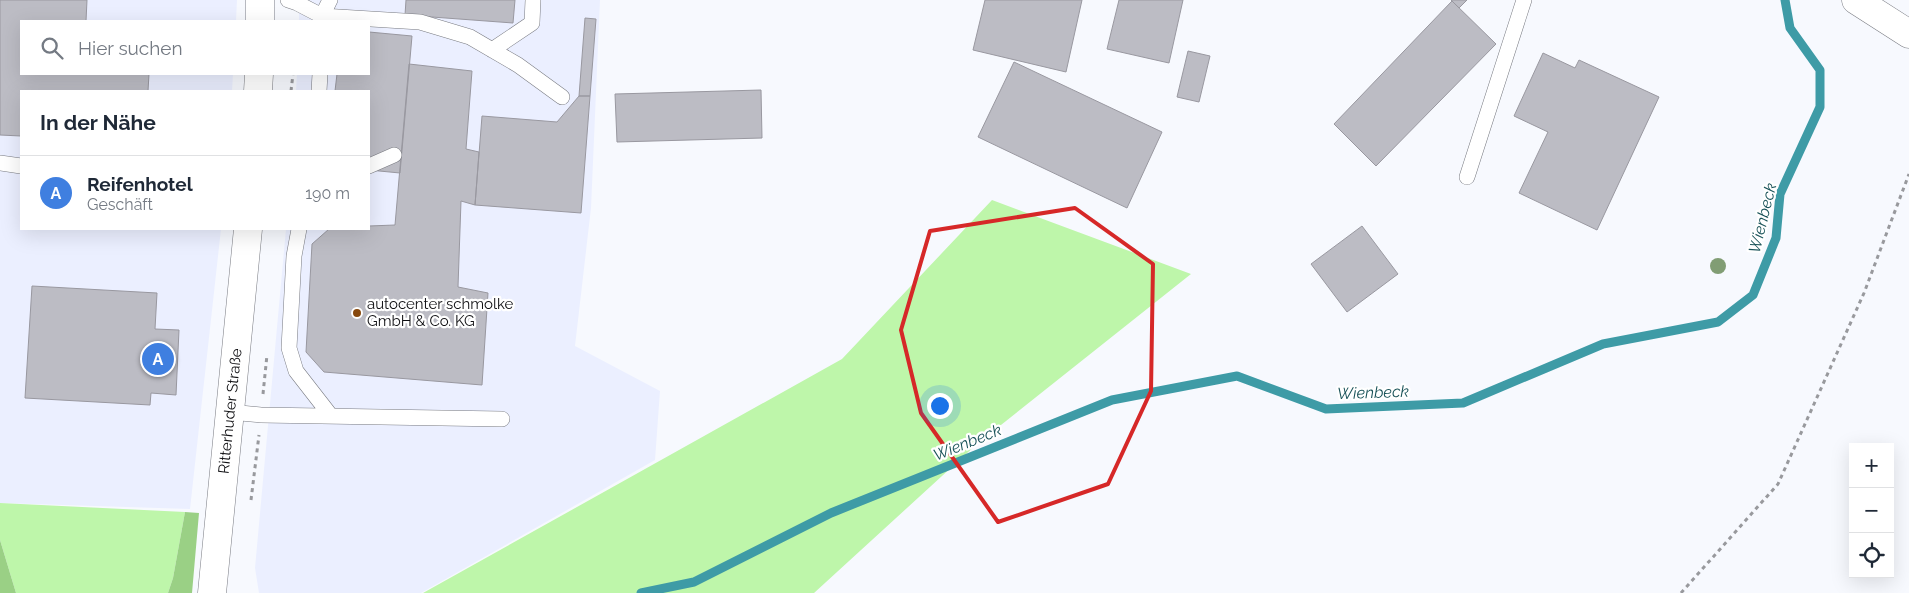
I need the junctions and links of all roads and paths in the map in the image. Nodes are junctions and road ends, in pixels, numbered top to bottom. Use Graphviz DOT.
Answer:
graph roads {
  1 [pos="260,0"];
  2 [pos="288,0"];
  3 [pos="330,0"];
  4 [pos="533,0"];
  5 [pos="1524,0"];
  6 [pos="1856,0"];
  7 [pos="322,18"];
  8 [pos="260,20"];
  9 [pos="1909,34"];
  10 [pos="492,50"];
  11 [pos="259,75"];
  12 [pos="292,75"];
  13 [pos="320,75"];
  14 [pos="258,90"];
  15 [pos="291,90"];
  16 [pos="319,90"];
  17 [pos="562,97"];
  18 [pos="394,155"];
  19 [pos="0,163"];
  20 [pos="20,166"];
  21 [pos="370,166"];
  22 [pos="1909,174"];
  23 [pos="1467,177"];
  24 [pos="248,230"];
  25 [pos="299,230"];
  26 [pos="230,412"];
  27 [pos="331,416"];
  28 [pos="502,419"];
  29 [pos="212,593"];
  30 [pos="1681,593"];
  1 -- 8 [label="street"];
  2 -- 7 [label="lane"];
  3 -- 7 [label="lane"];
  4 -- 10 [label="lane"];
  5 -- 23 [label="lane"];
  6 -- 9 [label="street"];
  7 -- 10 [label="lane"];
  10 -- 17 [label="lane"];
  11 -- 14 [label="street"];
  12 -- 15 [label="path"];
  13 -- 16 [label="lane"];
  18 -- 21 [label="lane"];
  19 -- 20 [label="lane"];
  22 -- 30 [label="path"];
  24 -- 26 [label="street, Ritterhuder Straße"];
  25 -- 27 [label="lane"];
  26 -- 27 [label="lane"];
  26 -- 29 [label="street, Ritterhuder Straße"];
  27 -- 28 [label="lane"];
}
